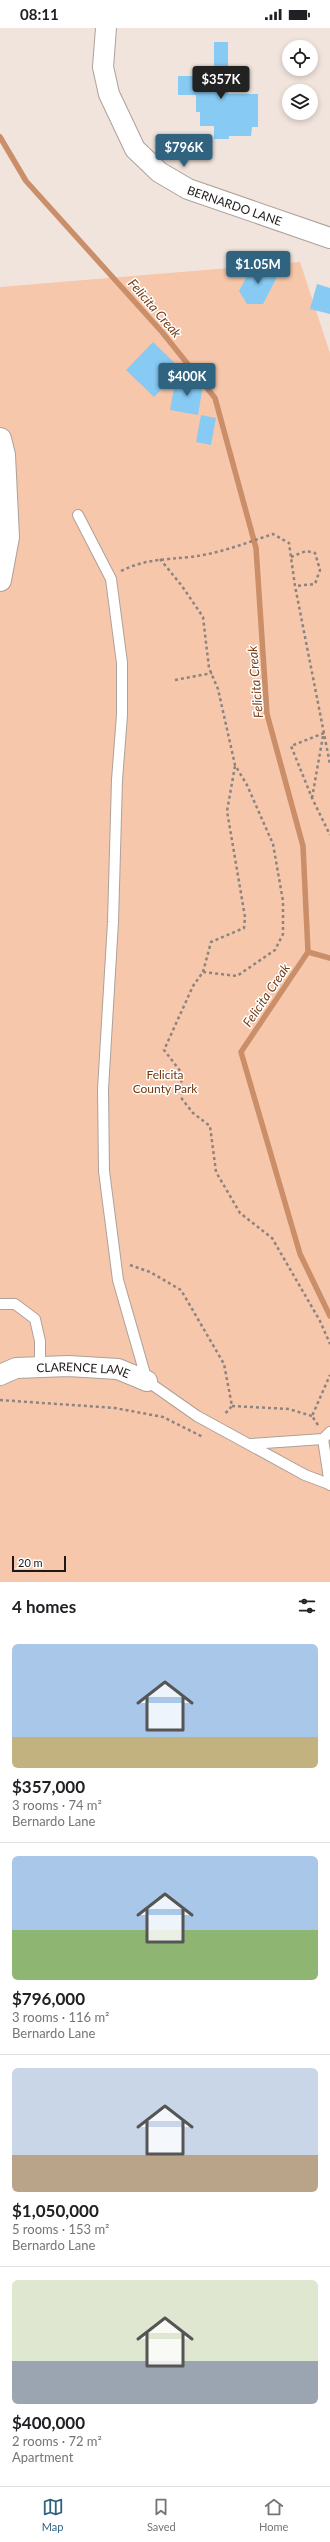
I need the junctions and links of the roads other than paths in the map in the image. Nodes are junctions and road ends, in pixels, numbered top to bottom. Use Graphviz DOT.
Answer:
graph roads {
  1 [pos="106,28"];
  2 [pos="330,238"];
  3 [pos="0,439"];
  4 [pos="3,481"];
  5 [pos="78,515"];
  6 [pos="0,580"];
  7 [pos="0,1304"];
  8 [pos="40,1367"];
  9 [pos="6,1368"];
  10 [pos="147,1381"];
  11 [pos="326,1436"];
  12 [pos="250,1444"];
  13 [pos="330,1484"];
  1 -- 2 [label="street, BERNARDO LANE"];
  3 -- 4 [label="main road"];
  4 -- 6 [label="main road"];
  5 -- 10 [label="lane"];
  7 -- 8 [label="lane"];
  8 -- 9 [label="street, CLARENCE LANE"];
  8 -- 10 [label="street, CLARENCE LANE"];
  10 -- 12 [label="lane"];
  11 -- 12 [label="lane"];
  11 -- 13 [label="lane"];
  12 -- 13 [label="lane"];
}
